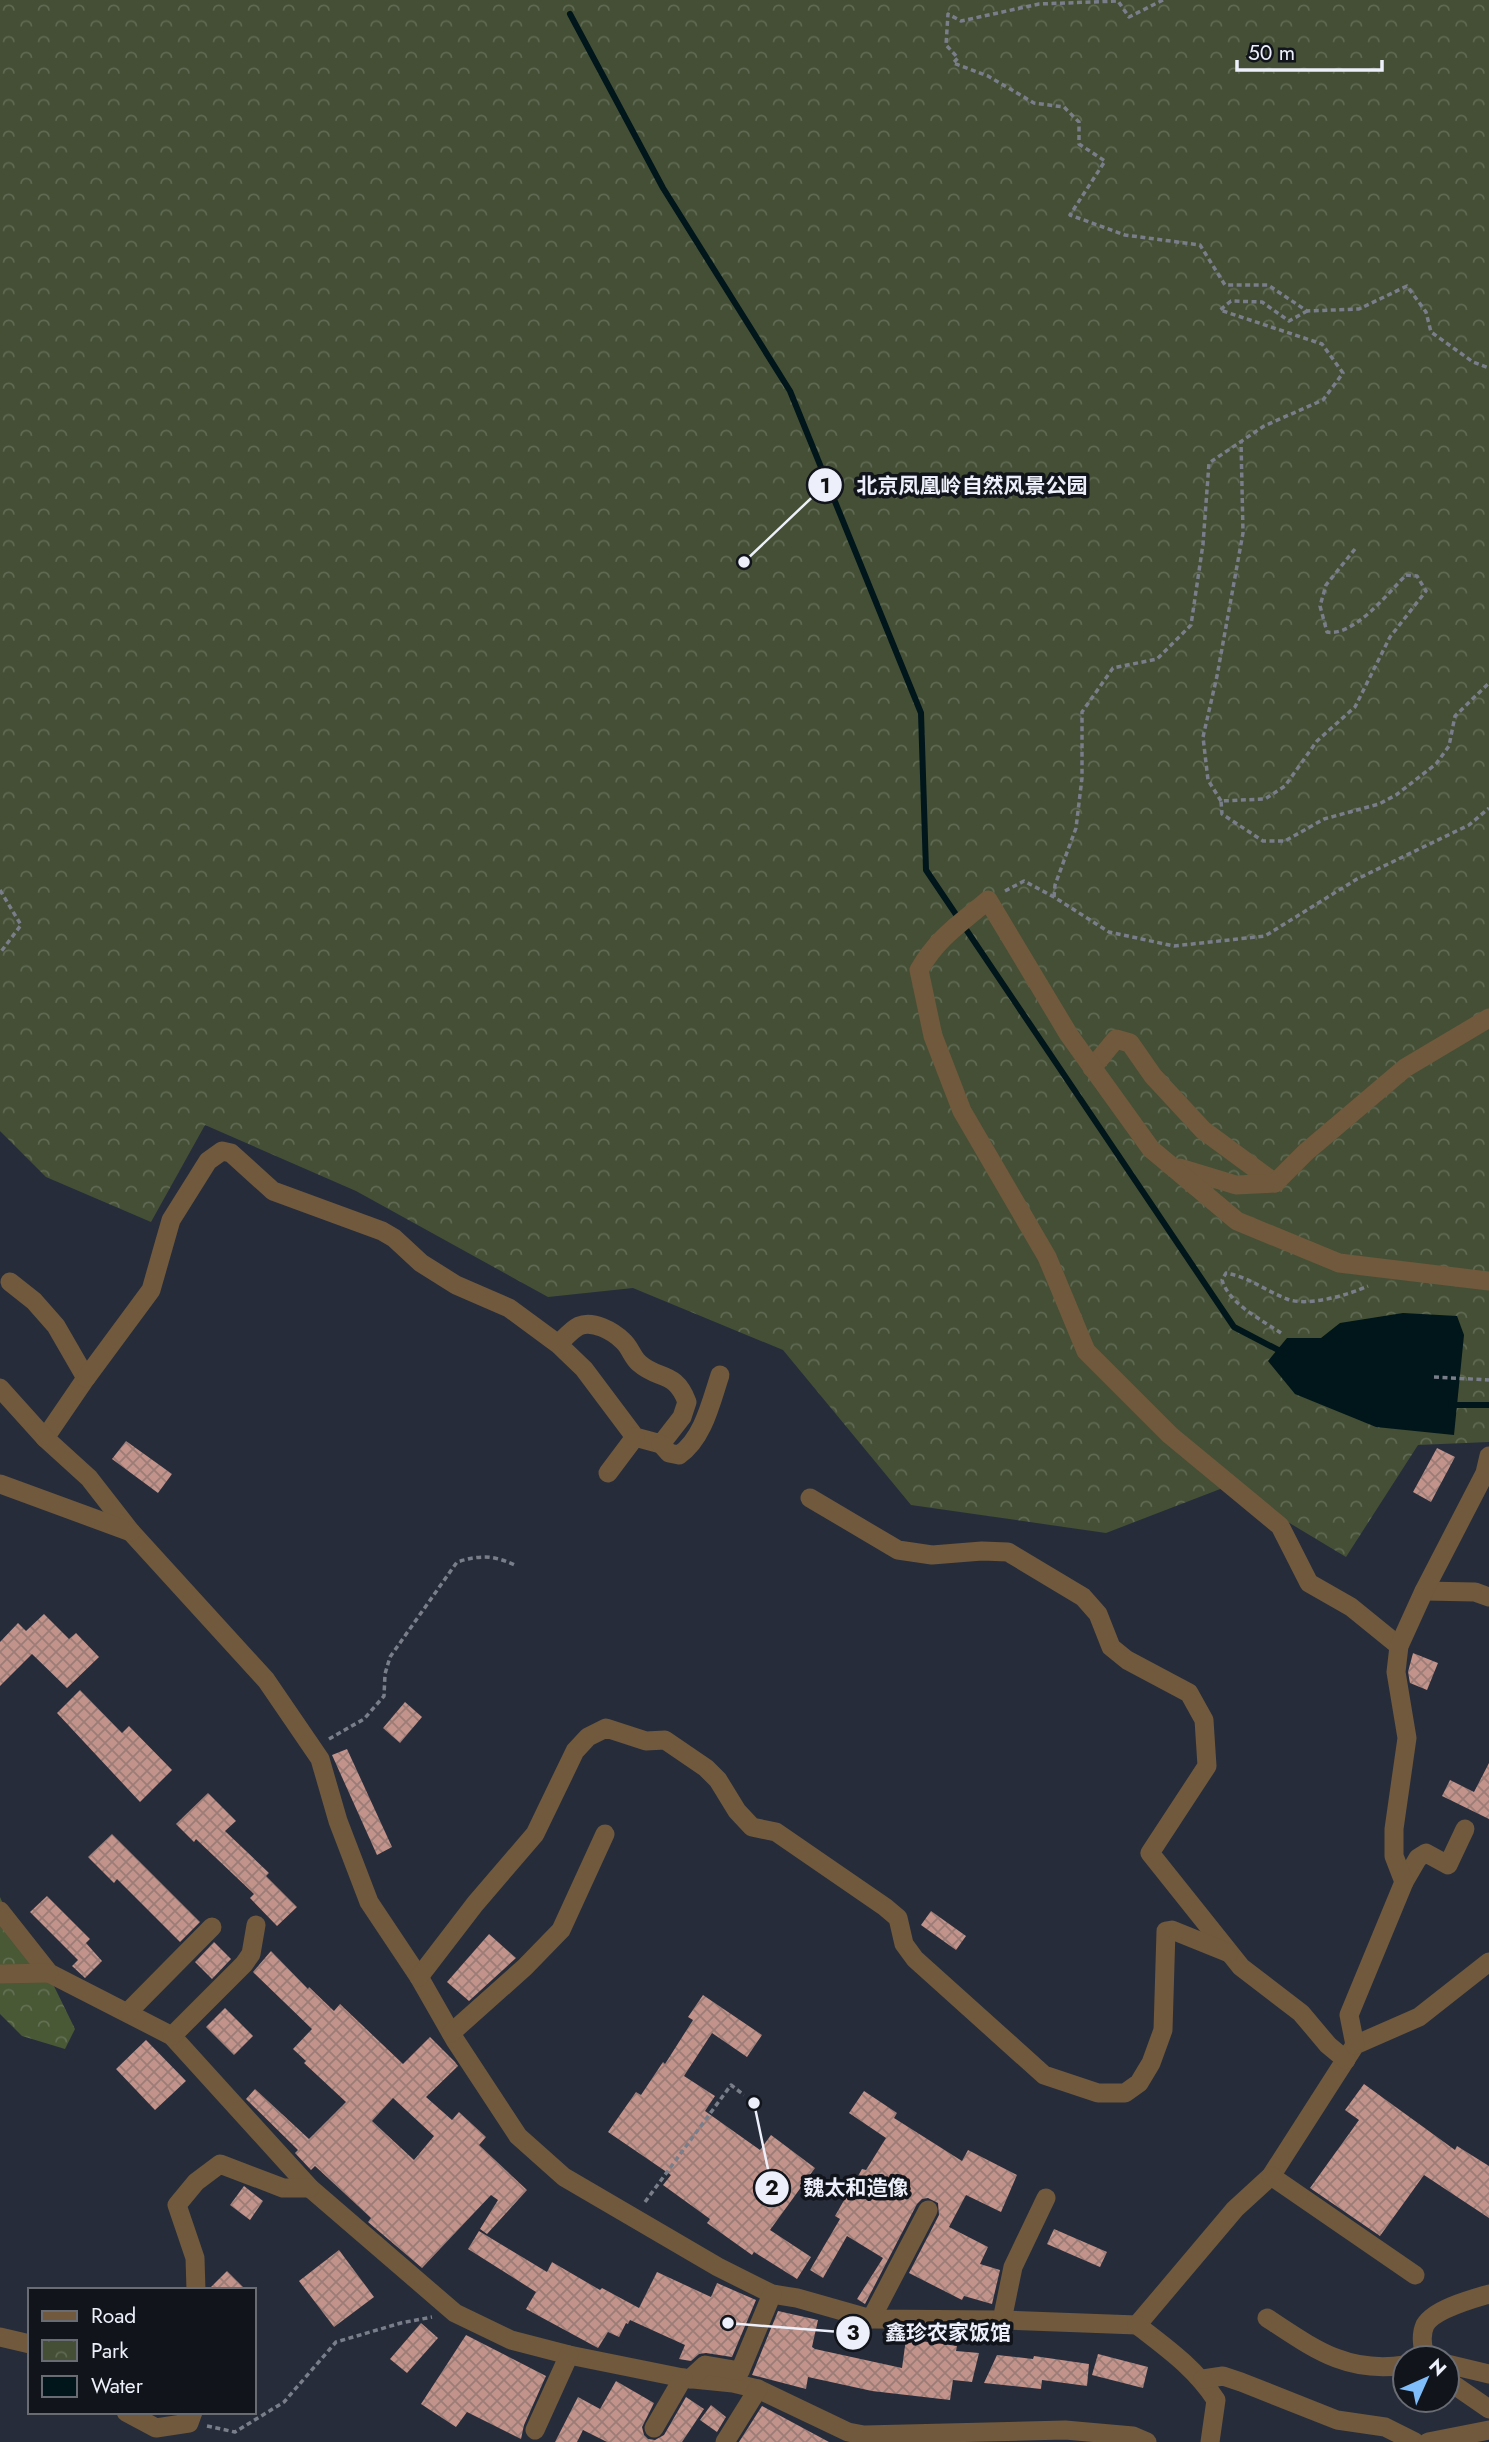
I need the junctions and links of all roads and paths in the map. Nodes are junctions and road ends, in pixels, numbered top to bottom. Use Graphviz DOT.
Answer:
graph roads {
  1 [pos="1163,0"];
  2 [pos="1307,311"];
  3 [pos="1489,368"];
  4 [pos="1241,442"];
  5 [pos="1355,549"];
  6 [pos="1489,683"];
  7 [pos="1220,801"];
  8 [pos="1489,808"];
  9 [pos="0,890"];
  10 [pos="1054,897"];
  11 [pos="988,900"];
  12 [pos="0,954"];
  13 [pos="1489,1018"];
  14 [pos="1092,1068"];
  15 [pos="1166,1162"];
  16 [pos="1275,1183"];
  17 [pos="1400,1270"];
  18 [pos="1489,1281"];
  19 [pos="10,1282"];
  20 [pos="1281,1334"];
  21 [pos="558,1344"];
  22 [pos="720,1376"];
  23 [pos="1434,1377"];
  24 [pos="86,1378"];
  25 [pos="1489,1380"];
  26 [pos="0,1388"];
  27 [pos="7,1405"];
  28 [pos="635,1437"];
  29 [pos="45,1438"];
  30 [pos="661,1444"];
  31 [pos="1488,1466"];
  32 [pos="608,1473"];
  33 [pos="0,1484"];
  34 [pos="810,1498"];
  35 [pos="131,1532"];
  36 [pos="515,1565"];
  37 [pos="1424,1591"];
  38 [pos="1489,1597"];
  39 [pos="1399,1646"];
  40 [pos="313,1748"];
  41 [pos="1465,1829"];
  42 [pos="605,1835"];
  43 [pos="1404,1882"];
  44 [pos="0,1911"];
  45 [pos="256,1925"];
  46 [pos="212,1927"];
  47 [pos="1229,1953"];
  48 [pos="1489,1962"];
  49 [pos="49,1973"];
  50 [pos="0,1974"];
  51 [pos="419,1977"];
  52 [pos="128,2012"];
  53 [pos="451,2033"];
  54 [pos="172,2036"];
  55 [pos="1351,2052"];
  56 [pos="744,2095"];
  57 [pos="1271,2176"];
  58 [pos="310,2188"];
  59 [pos="1046,2198"];
  60 [pos="928,2210"];
  61 [pos="633,2217"];
  62 [pos="1415,2276"];
  63 [pos="196,2288"];
  64 [pos="772,2294"];
  65 [pos="1489,2294"];
  66 [pos="455,2313"];
  67 [pos="1267,2318"];
  68 [pos="871,2319"];
  69 [pos="1002,2320"];
  70 [pos="1137,2325"];
  71 [pos="0,2337"];
  72 [pos="28,2344"];
  73 [pos="1423,2344"];
  74 [pos="569,2355"];
  75 [pos="1391,2367"];
  76 [pos="1461,2367"];
  77 [pos="1489,2374"];
  78 [pos="686,2378"];
  79 [pos="1203,2379"];
  80 [pos="758,2389"];
  81 [pos="1461,2390"];
  82 [pos="1489,2409"];
  83 [pos="130,2414"];
  84 [pos="191,2417"];
  85 [pos="654,2428"];
  86 [pos="535,2430"];
  87 [pos="1489,2431"];
  88 [pos="845,2437"];
  89 [pos="949,2438"];
  90 [pos="725,2442"];
  91 [pos="1147,2442"];
  92 [pos="1210,2442"];
  93 [pos="1415,2442"];
  94 [pos="1428,2442"];
  1 -- 2 [label="path"];
  2 -- 3 [label="path"];
  2 -- 4 [label="path"];
  4 -- 7 [label="path"];
  4 -- 10 [label="path"];
  5 -- 7 [label="path"];
  6 -- 7 [label="path"];
  8 -- 10 [label="path"];
  9 -- 12 [label="path"];
  10 -- 11 [label="path"];
  11 -- 14 [label="street"];
  11 -- 39 [label="street"];
  13 -- 16 [label="street"];
  14 -- 15 [label="street"];
  14 -- 16 [label="street"];
  15 -- 16 [label="street"];
  15 -- 17 [label="street"];
  17 -- 18 [label="street"];
  17 -- 20 [label="path"];
  19 -- 24 [label="street"];
  21 -- 24 [label="street"];
  21 -- 28 [label="street"];
  21 -- 30 [label="street"];
  22 -- 30 [label="street"];
  23 -- 25 [label="path"];
  24 -- 29 [label="street"];
  26 -- 27 [label="street"];
  27 -- 29 [label="street"];
  28 -- 30 [label="street"];
  28 -- 32 [label="street"];
  29 -- 35 [label="street"];
  31 -- 37 [label="street"];
  33 -- 35 [label="street"];
  34 -- 47 [label="street"];
  35 -- 40 [label="street"];
  36 -- 40 [label="path"];
  37 -- 38 [label="street"];
  37 -- 39 [label="street"];
  39 -- 43 [label="street"];
  40 -- 51 [label="street"];
  41 -- 43 [label="street"];
  42 -- 53 [label="street"];
  43 -- 55 [label="street"];
  44 -- 49 [label="street"];
  45 -- 54 [label="street"];
  46 -- 52 [label="street"];
  47 -- 51 [label="street"];
  47 -- 55 [label="street"];
  48 -- 55 [label="street"];
  49 -- 50 [label="street"];
  49 -- 52 [label="street"];
  51 -- 53 [label="street"];
  52 -- 54 [label="street"];
  53 -- 61 [label="street"];
  54 -- 58 [label="street"];
  55 -- 57 [label="street"];
  56 -- 61 [label="path"];
  57 -- 62 [label="street"];
  57 -- 70 [label="street"];
  58 -- 63 [label="street"];
  58 -- 66 [label="street"];
  59 -- 69 [label="street"];
  60 -- 68 [label="street"];
  61 -- 64 [label="street"];
  64 -- 68 [label="street"];
  64 -- 78 [label="street"];
  65 -- 73 [label="street"];
  66 -- 74 [label="street"];
  66 -- 84 [label="path"];
  67 -- 75 [label="street"];
  68 -- 69 [label="street"];
  69 -- 70 [label="street"];
  70 -- 79 [label="street"];
  71 -- 72 [label="street"];
  74 -- 78 [label="street"];
  74 -- 86 [label="street"];
  76 -- 77 [label="street"];
  78 -- 80 [label="street"];
  78 -- 85 [label="street"];
  79 -- 92 [label="street"];
  79 -- 93 [label="street"];
  80 -- 88 [label="street"];
  80 -- 90 [label="street"];
  81 -- 82 [label="street"];
  83 -- 84 [label="street"];
  87 -- 94 [label="street"];
  88 -- 89 [label="street"];
  89 -- 91 [label="street"];
}
